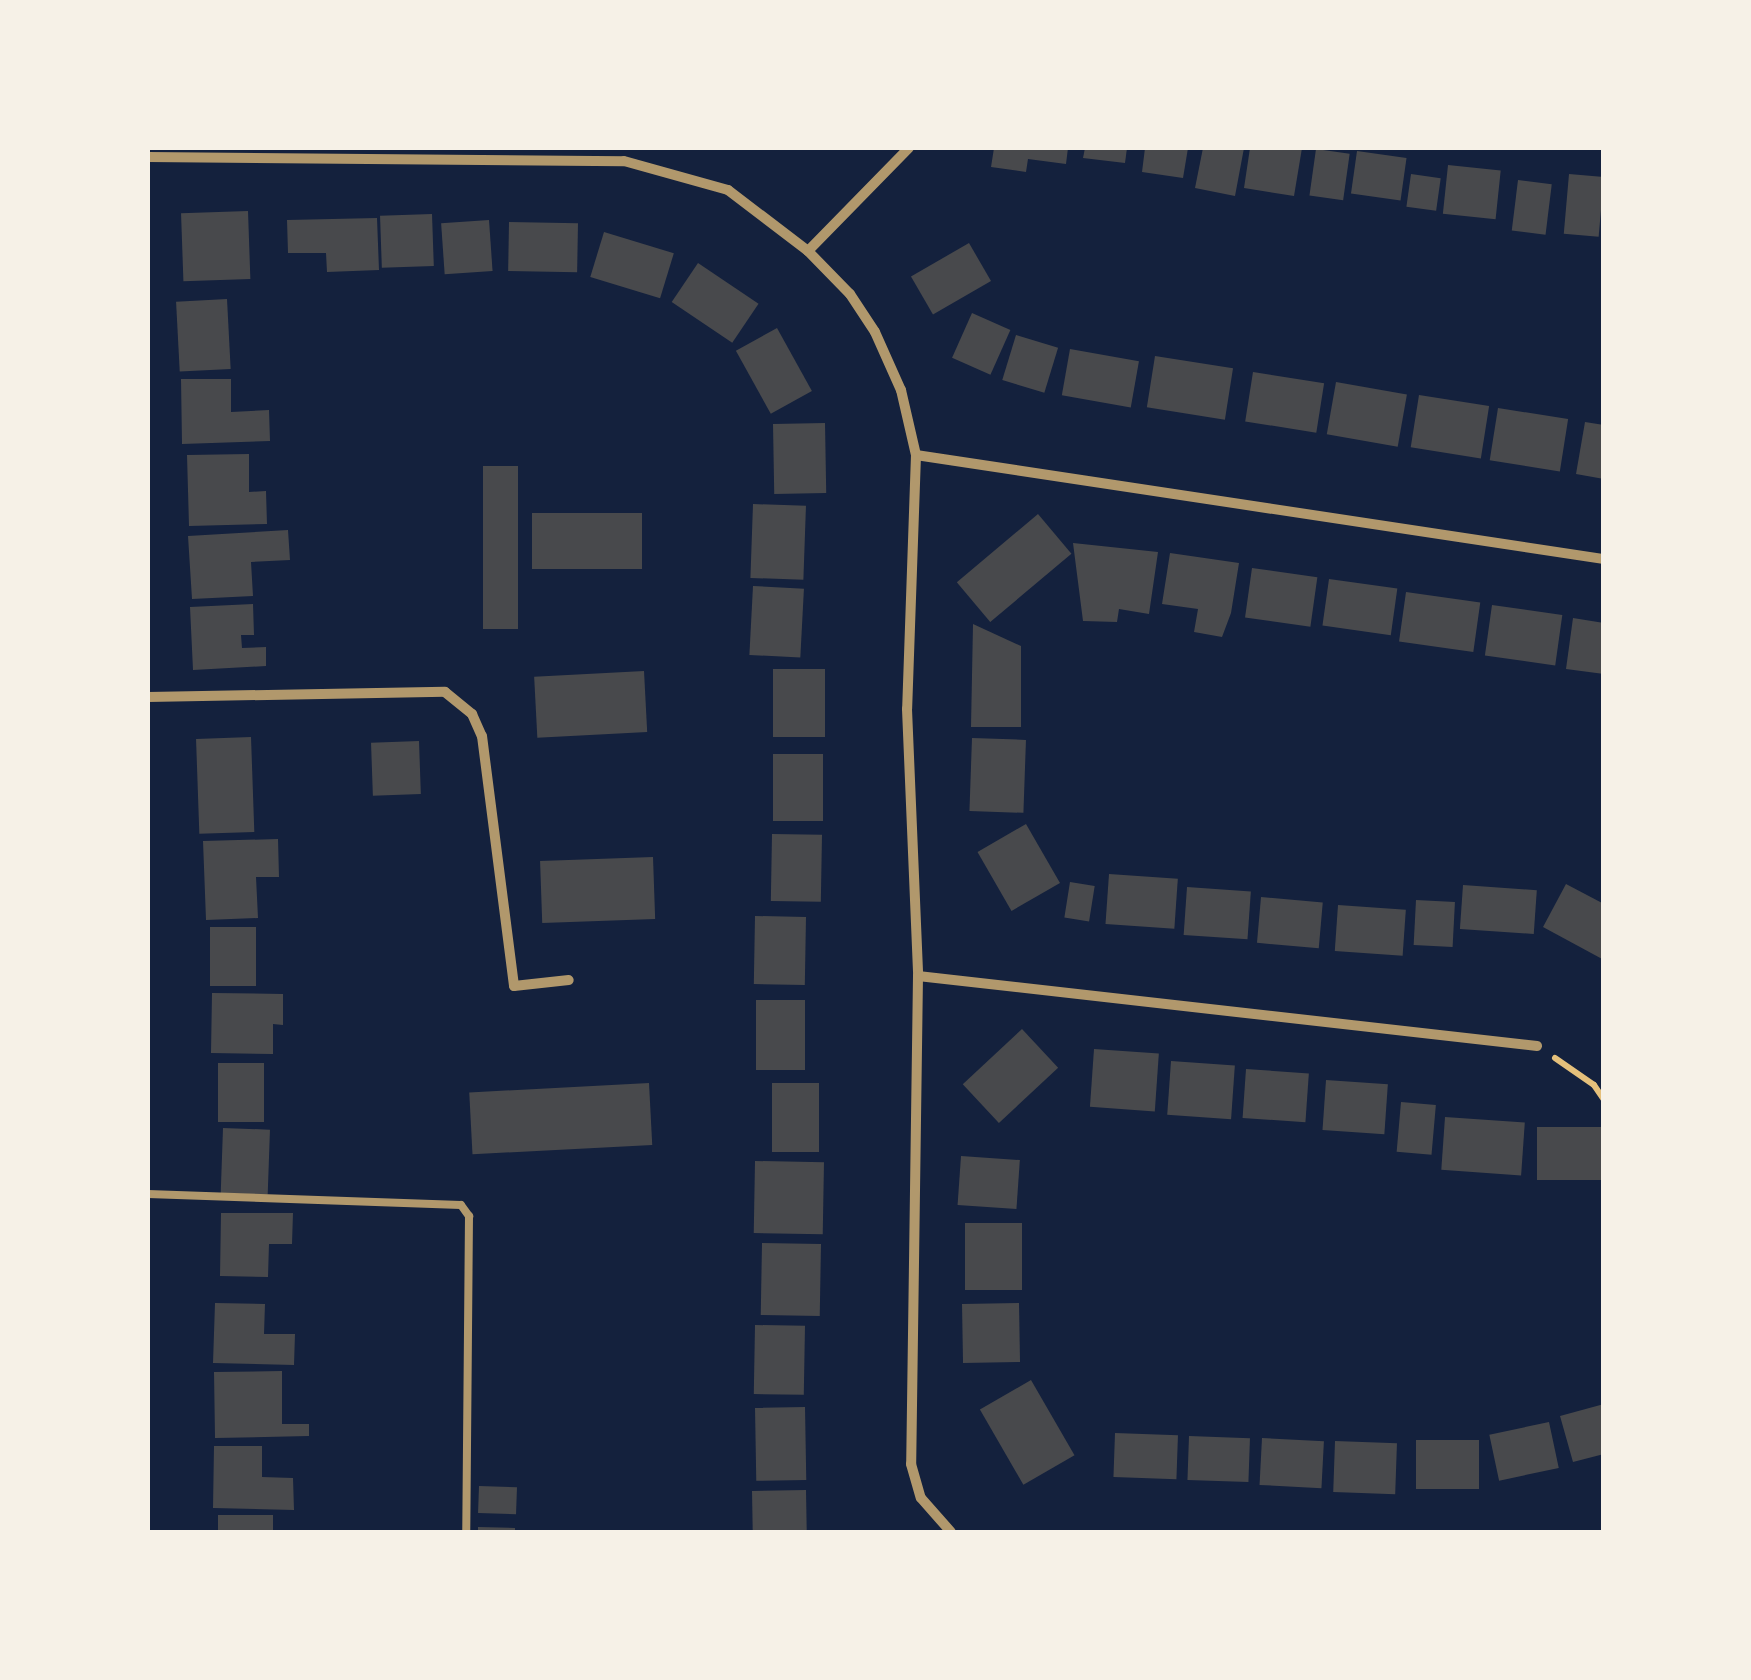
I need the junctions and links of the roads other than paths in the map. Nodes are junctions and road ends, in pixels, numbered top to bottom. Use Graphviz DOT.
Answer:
graph roads {
  1 [pos="623,148"];
  2 [pos="910,148"];
  3 [pos="148,157"];
  4 [pos="624,161"];
  5 [pos="808,251"];
  6 [pos="916,456"];
  7 [pos="1604,558"];
  8 [pos="148,697"];
  9 [pos="918,976"];
  10 [pos="569,980"];
  11 [pos="1537,1046"];
  12 [pos="148,1194"];
  13 [pos="466,1532"];
  14 [pos="951,1532"];
  1 -- 4 [label="street"];
  2 -- 5 [label="street"];
  3 -- 4 [label="street"];
  4 -- 5 [label="street"];
  5 -- 6 [label="street"];
  6 -- 7 [label="street"];
  6 -- 9 [label="street"];
  8 -- 10 [label="street"];
  9 -- 11 [label="street"];
  9 -- 14 [label="street"];
  12 -- 13 [label="lane"];
}
